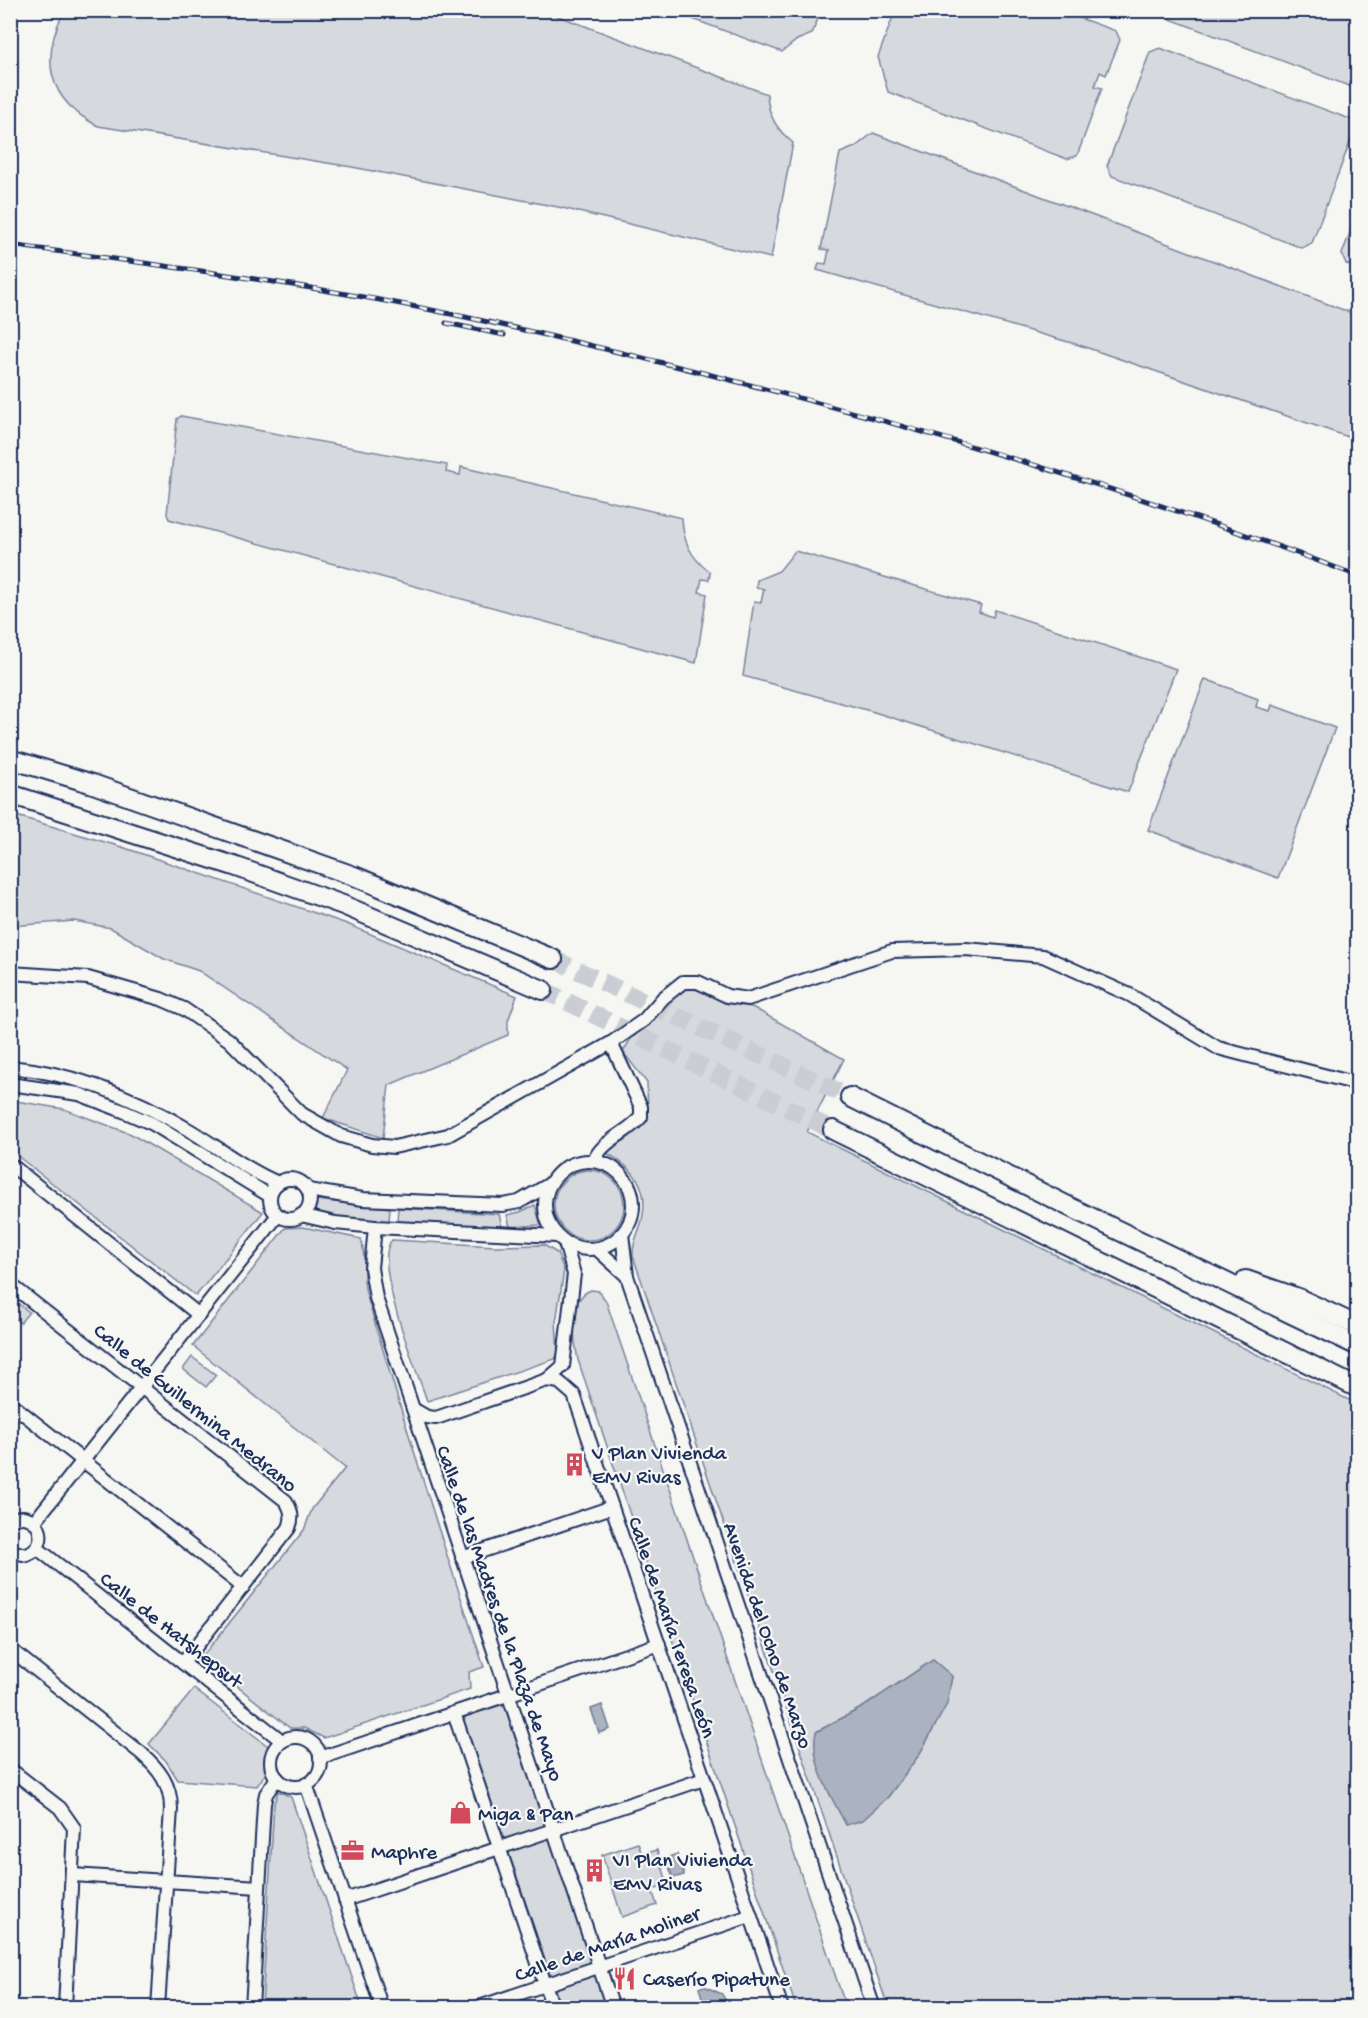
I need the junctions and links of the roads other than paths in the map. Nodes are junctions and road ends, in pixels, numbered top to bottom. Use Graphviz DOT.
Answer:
graph roads {
  1 [pos="10,759"];
  2 [pos="10,794"];
  3 [pos="553,959"];
  4 [pos="10,973"];
  5 [pos="543,990"];
  6 [pos="611,1043"];
  7 [pos="10,1067"];
  8 [pos="10,1084"];
  9 [pos="1358,1084"];
  10 [pos="850,1097"];
  11 [pos="833,1130"];
  12 [pos="594,1161"];
  13 [pos="10,1164"];
  14 [pos="278,1183"];
  15 [pos="549,1184"];
  16 [pos="308,1190"];
  17 [pos="270,1196"];
  18 [pos="278,1215"];
  19 [pos="301,1215"];
  20 [pos="375,1227"];
  21 [pos="622,1234"];
  22 [pos="561,1239"];
  23 [pos="597,1249"];
  24 [pos="1166,1253"];
  25 [pos="627,1276"];
  26 [pos="10,1284"];
  27 [pos="199,1315"];
  28 [pos="1358,1326"];
  29 [pos="1358,1346"];
  30 [pos="546,1380"];
  31 [pos="141,1388"];
  32 [pos="1358,1388"];
  33 [pos="10,1403"];
  34 [pos="413,1409"];
  35 [pos="436,1418"];
  36 [pos="421,1438"];
  37 [pos="83,1461"];
  38 [pos="612,1507"];
  39 [pos="10,1521"];
  40 [pos="35,1521"];
  41 [pos="37,1548"];
  42 [pos="10,1551"];
  43 [pos="462,1558"];
  44 [pos="243,1587"];
  45 [pos="659,1644"];
  46 [pos="10,1649"];
  47 [pos="183,1663"];
  48 [pos="508,1695"];
  49 [pos="454,1713"];
  50 [pos="282,1741"];
  51 [pos="320,1758"];
  52 [pos="10,1769"];
  53 [pos="277,1778"];
  54 [pos="704,1779"];
  55 [pos="306,1784"];
  56 [pos="554,1831"];
  57 [pos="500,1849"];
  58 [pos="73,1875"];
  59 [pos="166,1881"];
  60 [pos="259,1887"];
  61 [pos="345,1900"];
  62 [pos="750,1916"];
  63 [pos="599,1966"];
  64 [pos="545,1984"];
  65 [pos="65,2007"];
  66 [pos="158,2007"];
  67 [pos="252,2007"];
  68 [pos="382,2007"];
  69 [pos="476,2007"];
  70 [pos="553,2007"];
  71 [pos="613,2007"];
  72 [pos="782,2007"];
  73 [pos="874,2007"];
  1 -- 3 [label="highway"];
  2 -- 5 [label="highway"];
  4 -- 6 [label="street"];
  6 -- 9 [label="street"];
  6 -- 12 [label="street"];
  7 -- 14 [label="street"];
  8 -- 17 [label="street"];
  10 -- 24 [label="highway"];
  11 -- 32 [label="highway"];
  12 -- 15 [label="street"];
  12 -- 21 [label="street"];
  13 -- 27 [label="street"];
  14 -- 16 [label="street"];
  14 -- 17 [label="street"];
  15 -- 16 [label="street"];
  15 -- 22 [label="street"];
  16 -- 19 [label="street"];
  17 -- 18 [label="street"];
  18 -- 19 [label="street"];
  18 -- 27 [label="street"];
  19 -- 20 [label="street"];
  20 -- 22 [label="street"];
  20 -- 34 [label="street, Calle de las Madres de la Plaza de Mayo"];
  21 -- 23 [label="street"];
  21 -- 25 [label="street, Avenida del Ocho de Marzo"];
  22 -- 23 [label="street"];
  22 -- 30 [label="street"];
  23 -- 25 [label="street, Avenida del Ocho de Marzo"];
  24 -- 28 [label="highway"];
  24 -- 29 [label="highway"];
  25 -- 73 [label="street, Avenida del Ocho de Marzo"];
  26 -- 31 [label="street, Calle de Guillermina Medrano"];
  27 -- 31 [label="street"];
  30 -- 35 [label="street"];
  30 -- 38 [label="street, Calle de María Teresa León"];
  31 -- 37 [label="street"];
  31 -- 44 [label="street, Calle de Guillermina Medrano"];
  33 -- 37 [label="street"];
  34 -- 35 [label="street"];
  34 -- 36 [label="street, Calle de las Madres de la Plaza de Mayo"];
  35 -- 36 [label="street"];
  36 -- 43 [label="street, Calle de las Madres de la Plaza de Mayo"];
  37 -- 40 [label="street"];
  37 -- 44 [label="street"];
  38 -- 43 [label="street"];
  38 -- 45 [label="street, Calle de María Teresa León"];
  39 -- 40 [label="street"];
  40 -- 41 [label="street"];
  41 -- 42 [label="street"];
  41 -- 47 [label="street, Calle de Hatshepsut"];
  43 -- 48 [label="street, Calle de las Madres de la Plaza de Mayo"];
  44 -- 47 [label="street, Calle de Guillermina Medrano"];
  45 -- 48 [label="street"];
  45 -- 54 [label="street, Calle de María Teresa León"];
  46 -- 59 [label="street"];
  47 -- 50 [label="street, Calle de Hatshepsut"];
  48 -- 49 [label="street"];
  48 -- 56 [label="street, Calle de las Madres de la Plaza de Mayo"];
  49 -- 51 [label="street"];
  49 -- 57 [label="street"];
  50 -- 51 [label="street"];
  50 -- 53 [label="street"];
  51 -- 55 [label="street"];
  52 -- 58 [label="street"];
  53 -- 55 [label="street"];
  53 -- 60 [label="street"];
  54 -- 56 [label="street"];
  54 -- 62 [label="street, Calle de María Teresa León"];
  55 -- 61 [label="street"];
  56 -- 57 [label="street"];
  56 -- 63 [label="street, Calle de las Madres de la Plaza de Mayo"];
  57 -- 61 [label="street"];
  57 -- 64 [label="street"];
  58 -- 59 [label="street"];
  58 -- 65 [label="street"];
  59 -- 60 [label="street"];
  59 -- 66 [label="street"];
  60 -- 67 [label="street"];
  61 -- 68 [label="street"];
  62 -- 63 [label="street, Calle de María Moliner"];
  62 -- 72 [label="street, Calle de María Teresa León"];
  63 -- 64 [label="street, Calle de María Moliner"];
  63 -- 71 [label="street, Calle de las Madres de la Plaza de Mayo"];
  64 -- 69 [label="street, Calle de María Moliner"];
  64 -- 70 [label="street"];
}
